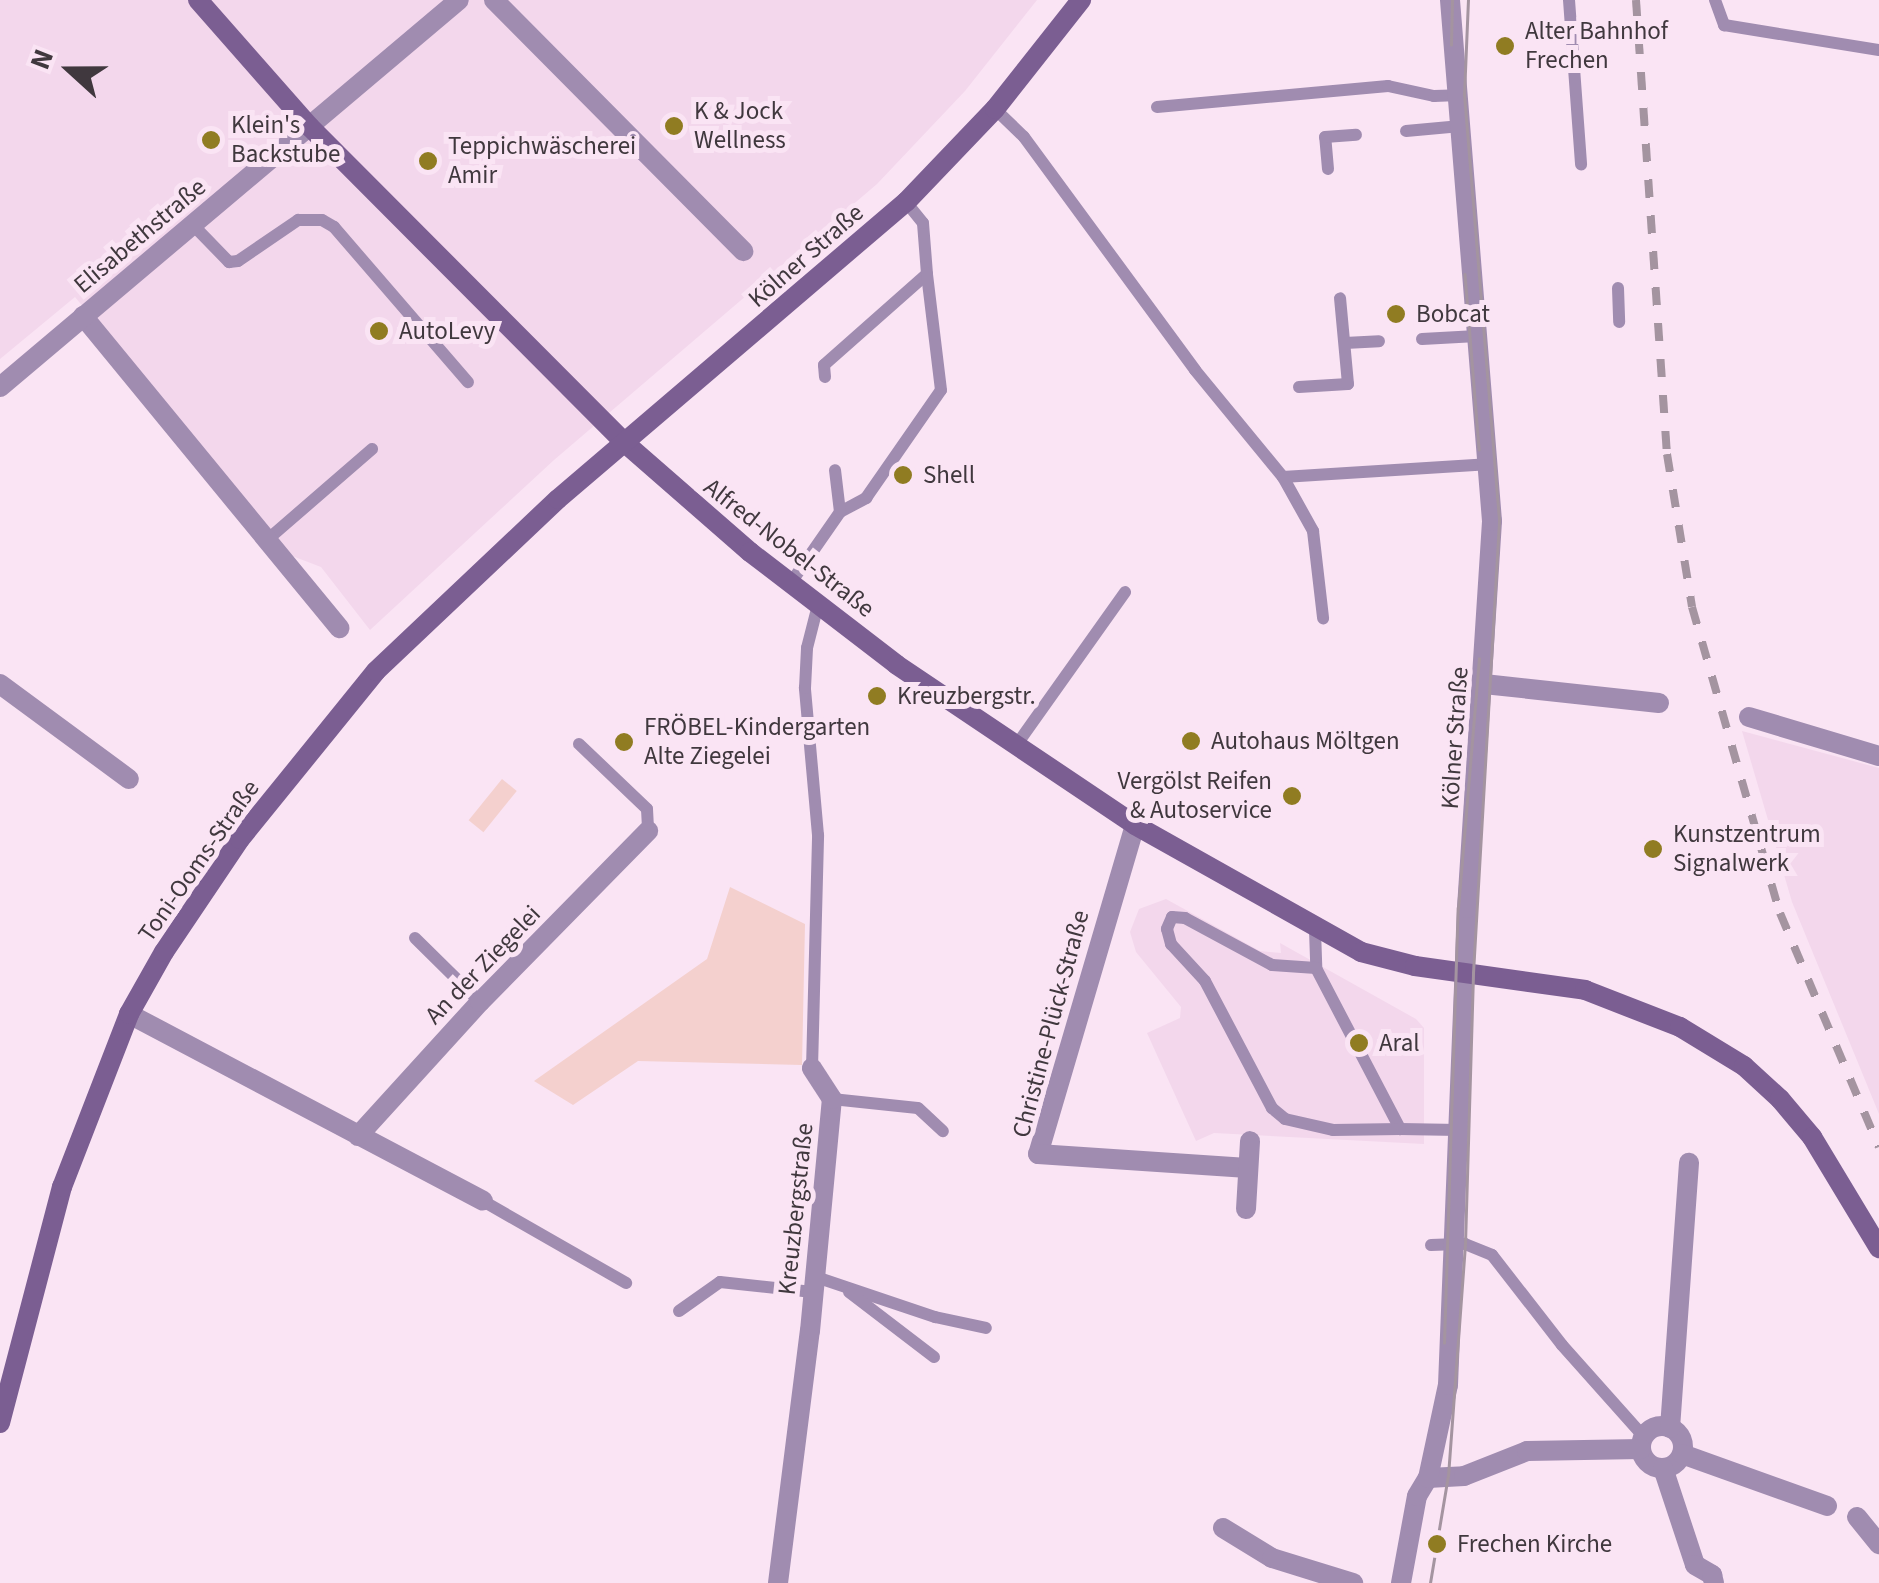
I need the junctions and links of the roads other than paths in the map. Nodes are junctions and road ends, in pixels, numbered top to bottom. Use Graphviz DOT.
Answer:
graph roads {
  1 [pos="198,0"];
  2 [pos="459,0"];
  3 [pos="494,0"];
  4 [pos="1081,0"];
  5 [pos="1450,0"];
  6 [pos="1569,0"];
  7 [pos="1715,0"];
  8 [pos="1879,50"];
  9 [pos="1458,96"];
  10 [pos="1158,107"];
  11 [pos="995,109"];
  12 [pos="1461,126"];
  13 [pos="310,127"];
  14 [pos="1406,131"];
  15 [pos="1356,135"];
  16 [pos="1580,166"];
  17 [pos="1328,170"];
  18 [pos="906,202"];
  19 [pos="192,225"];
  20 [pos="742,252"];
  21 [pos="928,274"];
  22 [pos="1618,288"];
  23 [pos="1340,298"];
  24 [pos="83,316"];
  25 [pos="1619,322"];
  26 [pos="1476,336"];
  27 [pos="1422,339"];
  28 [pos="1379,341"];
  29 [pos="1344,343"];
  30 [pos="825,378"];
  31 [pos="468,382"];
  32 [pos="0,387"];
  33 [pos="1299,387"];
  34 [pos="625,443"];
  35 [pos="372,450"];
  36 [pos="1487,464"];
  37 [pos="835,470"];
  38 [pos="1282,477"];
  39 [pos="840,512"];
  40 [pos="267,540"];
  41 [pos="790,584"];
  42 [pos="1125,592"];
  43 [pos="818,604"];
  44 [pos="1323,618"];
  45 [pos="339,628"];
  46 [pos="0,684"];
  47 [pos="1484,684"];
  48 [pos="1659,702"];
  49 [pos="1749,718"];
  50 [pos="578,744"];
  51 [pos="1015,747"];
  52 [pos="1879,756"];
  53 [pos="129,780"];
  54 [pos="1135,825"];
  55 [pos="648,830"];
  56 [pos="1314,930"];
  57 [pos="415,938"];
  58 [pos="1316,968"];
  59 [pos="1464,972"];
  60 [pos="480,1002"];
  61 [pos="129,1014"];
  62 [pos="812,1068"];
  63 [pos="832,1099"];
  64 [pos="1400,1130"];
  65 [pos="1459,1130"];
  66 [pos="943,1131"];
  67 [pos="358,1136"];
  68 [pos="1250,1141"];
  69 [pos="1689,1162"];
  70 [pos="1248,1168"];
  71 [pos="484,1202"];
  72 [pos="1246,1209"];
  73 [pos="1456,1244"];
  74 [pos="1431,1246"];
  75 [pos="1879,1248"];
  76 [pos="626,1283"];
  77 [pos="837,1283"];
  78 [pos="812,1284"];
  79 [pos="679,1311"];
  80 [pos="986,1328"];
  81 [pos="934,1357"];
  82 [pos="0,1423"];
  83 [pos="1670,1428"];
  84 [pos="1643,1443"];
  85 [pos="1682,1454"];
  86 [pos="1664,1468"];
  87 [pos="1428,1478"];
  88 [pos="1826,1506"];
  89 [pos="1857,1516"];
  90 [pos="1222,1528"];
  91 [pos="1879,1544"];
  92 [pos="778,1583"];
  93 [pos="1353,1583"];
  94 [pos="1401,1583"];
  95 [pos="1714,1583"];
  1 -- 13 [label="street, Alfred-Nobel-Straße"];
  2 -- 13 [label="street, Elisabethstraße"];
  3 -- 20 [label="street"];
  4 -- 11 [label="street, Kölner Straße"];
  5 -- 9 [label="street, Kölner Straße"];
  6 -- 16 [label="lane"];
  7 -- 8 [label="lane"];
  9 -- 10 [label="lane"];
  9 -- 12 [label="street, Kölner Straße"];
  11 -- 18 [label="street, Kölner Straße"];
  11 -- 38 [label="lane"];
  12 -- 14 [label="lane"];
  12 -- 26 [label="street, Kölner Straße"];
  13 -- 19 [label="street, Elisabethstraße"];
  13 -- 34 [label="street, Alfred-Nobel-Straße"];
  15 -- 17 [label="lane"];
  18 -- 21 [label="lane"];
  18 -- 34 [label="street, Kölner Straße"];
  19 -- 24 [label="street, Elisabethstraße"];
  19 -- 31 [label="lane"];
  21 -- 30 [label="lane"];
  21 -- 39 [label="lane"];
  22 -- 25 [label="lane"];
  23 -- 29 [label="lane"];
  24 -- 32 [label="street, Elisabethstraße"];
  24 -- 40 [label="street, Elisabethstraße"];
  26 -- 27 [label="lane"];
  26 -- 36 [label="street, Kölner Straße"];
  28 -- 29 [label="lane"];
  29 -- 33 [label="lane"];
  34 -- 41 [label="street, Alfred-Nobel-Straße"];
  34 -- 61 [label="street, Toni-Ooms-Straße"];
  35 -- 40 [label="lane"];
  36 -- 38 [label="lane"];
  36 -- 47 [label="street, Kölner Straße"];
  37 -- 39 [label="lane"];
  38 -- 44 [label="lane"];
  39 -- 41 [label="lane"];
  40 -- 45 [label="street, Elisabethstraße"];
  41 -- 43 [label="street, Alfred-Nobel-Straße"];
  42 -- 51 [label="lane"];
  43 -- 51 [label="street, Alfred-Nobel-Straße"];
  43 -- 62 [label="lane, Kreuzbergstraße"];
  46 -- 53 [label="street"];
  47 -- 48 [label="street"];
  47 -- 59 [label="street, Kölner Straße"];
  49 -- 52 [label="street"];
  50 -- 55 [label="lane"];
  51 -- 54 [label="street, Alfred-Nobel-Straße"];
  54 -- 56 [label="street, Alfred-Nobel-Straße"];
  54 -- 70 [label="street, Christine-Plück-Straße"];
  55 -- 60 [label="street, An der Ziegelei"];
  56 -- 58 [label="lane"];
  56 -- 59 [label="street, Alfred-Nobel-Straße"];
  57 -- 60 [label="lane"];
  58 -- 64 [label="lane"];
  58 -- 64 [label="lane"];
  59 -- 65 [label="street, Kölner Straße"];
  59 -- 75 [label="street, Alfred-Nobel-Straße"];
  60 -- 67 [label="street, An der Ziegelei"];
  61 -- 67 [label="street"];
  61 -- 82 [label="street, Toni-Ooms-Straße"];
  62 -- 63 [label="street, Kreuzbergstraße"];
  63 -- 66 [label="lane"];
  63 -- 78 [label="street, Kreuzbergstraße"];
  64 -- 65 [label="lane"];
  65 -- 73 [label="street, Kölner Straße"];
  67 -- 71 [label="street"];
  68 -- 70 [label="street"];
  69 -- 83 [label="street"];
  70 -- 72 [label="street"];
  71 -- 76 [label="lane"];
  73 -- 74 [label="lane"];
  73 -- 84 [label="lane"];
  73 -- 87 [label="street, Kölner Straße"];
  77 -- 78 [label="lane"];
  77 -- 80 [label="lane"];
  77 -- 81 [label="lane"];
  78 -- 79 [label="lane"];
  78 -- 92 [label="street, Kreuzbergstraße"];
  83 -- 84 [label="street"];
  83 -- 85 [label="street"];
  84 -- 86 [label="street"];
  84 -- 87 [label="street"];
  85 -- 86 [label="street"];
  85 -- 88 [label="street"];
  86 -- 95 [label="street"];
  87 -- 94 [label="street, Kölner Straße"];
  89 -- 91 [label="street"];
  90 -- 93 [label="street"];
}
